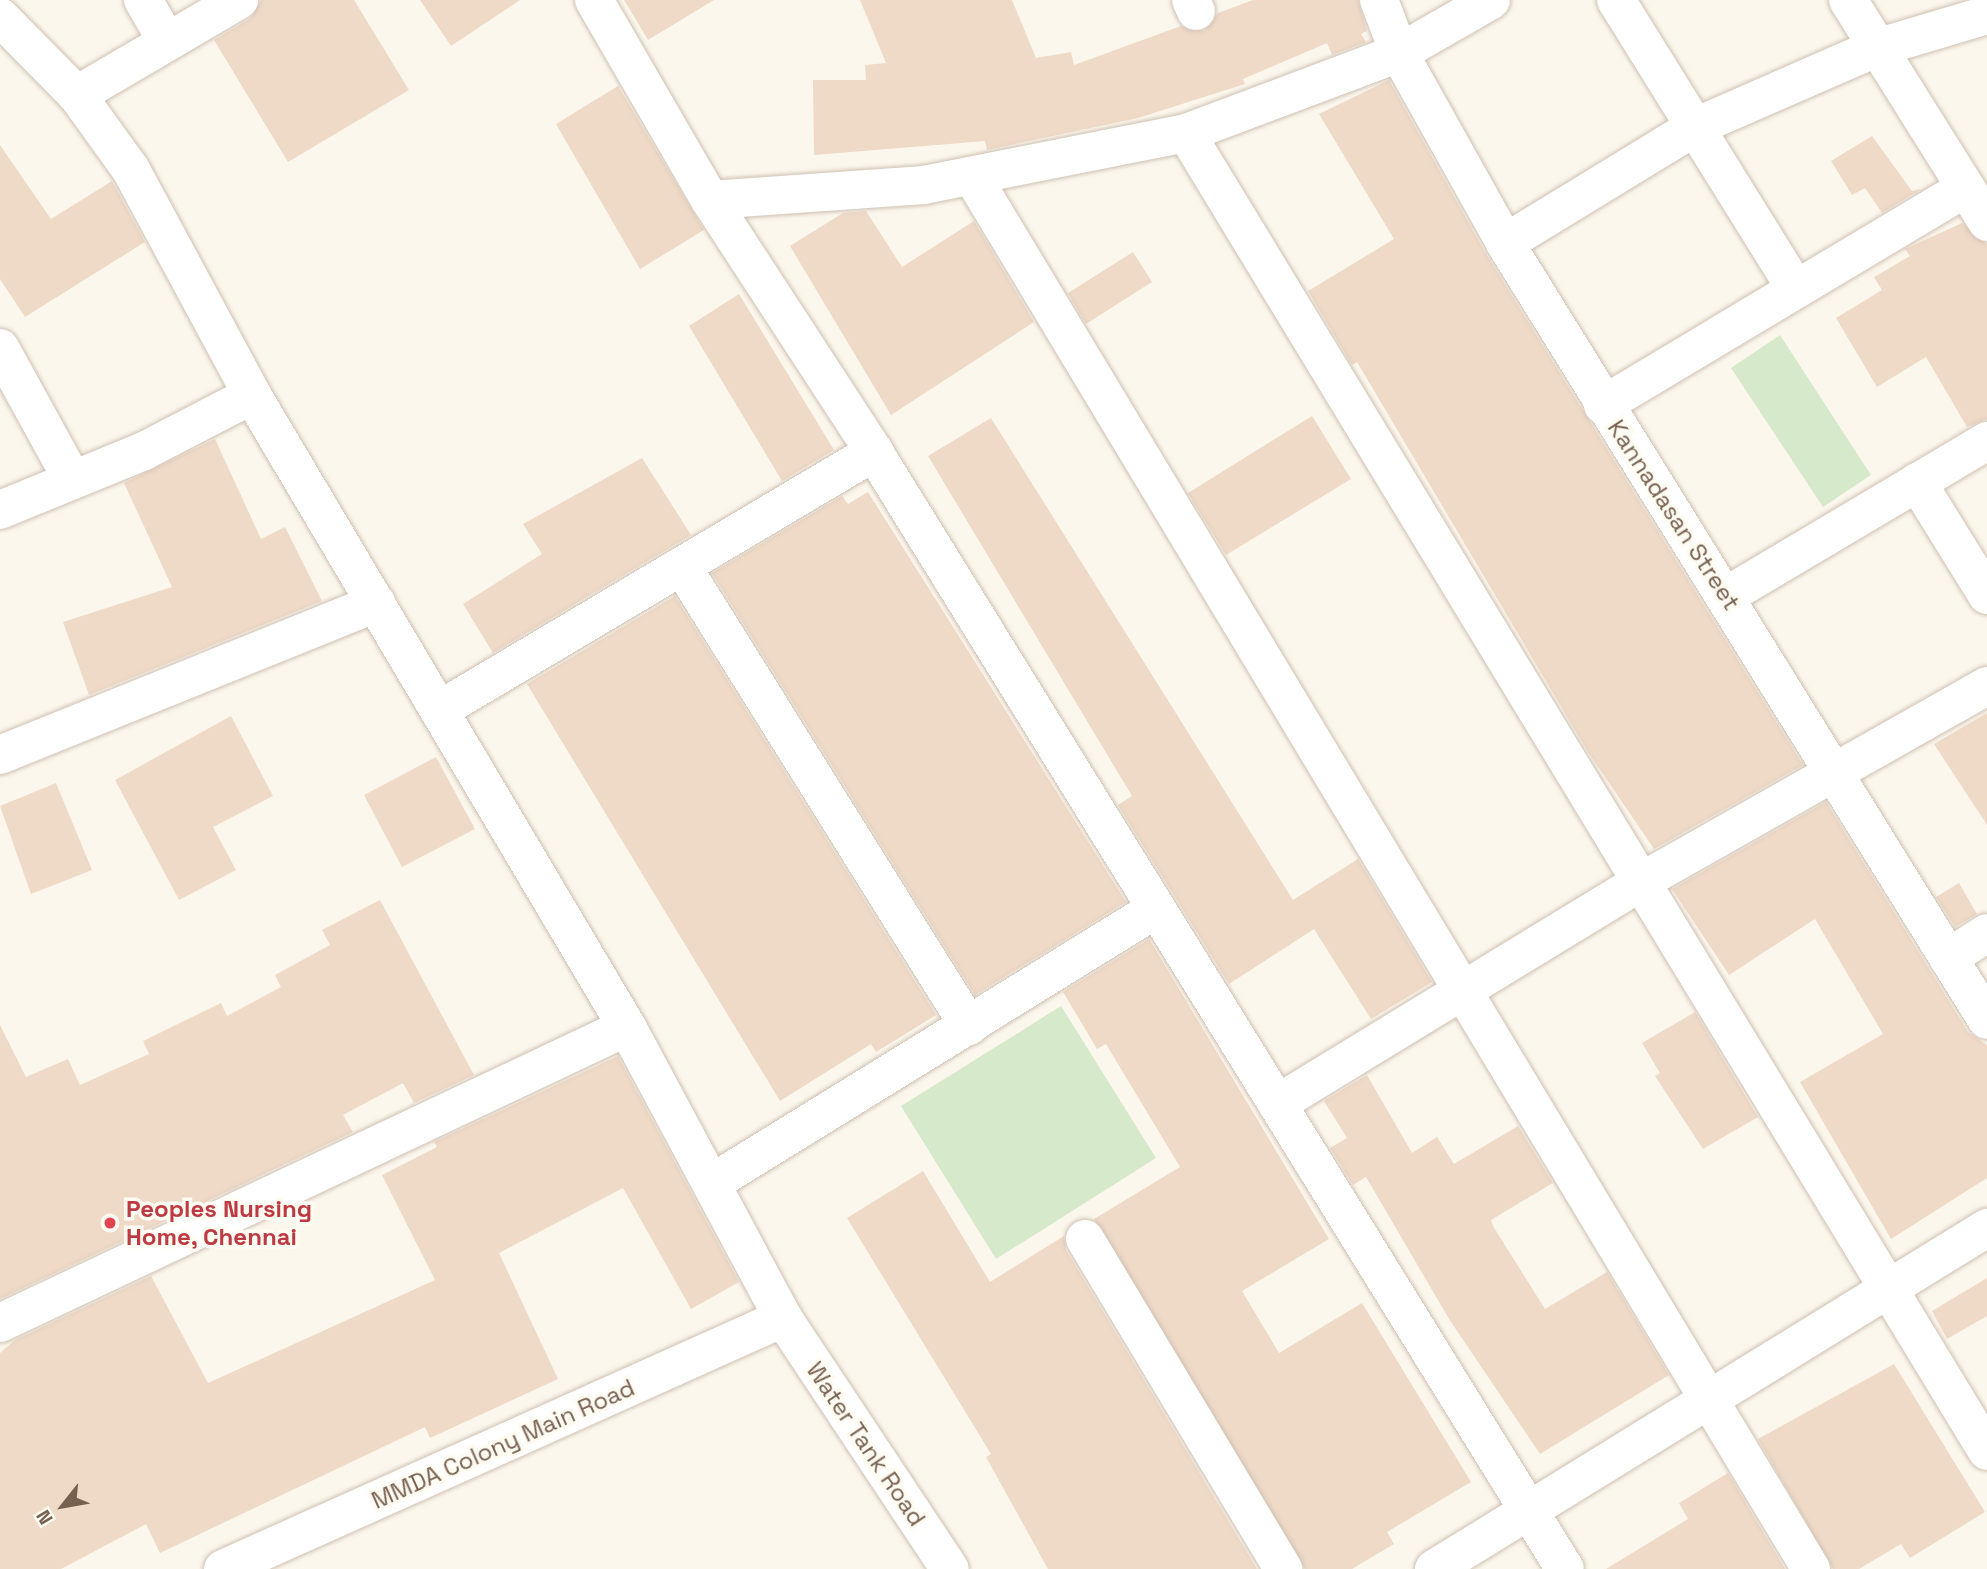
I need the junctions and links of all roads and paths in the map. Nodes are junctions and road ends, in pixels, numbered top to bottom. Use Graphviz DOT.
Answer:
graph roads {
  1 [pos="143,0"];
  2 [pos="239,0"];
  3 [pos="593,0"];
  4 [pos="1379,0"];
  5 [pos="1491,0"];
  6 [pos="1616,0"];
  7 [pos="1848,0"];
  8 [pos="1987,15"];
  9 [pos="0,17"];
  10 [pos="167,41"];
  11 [pos="1876,48"];
  12 [pos="1399,53"];
  13 [pos="77,95"];
  14 [pos="1695,127"];
  15 [pos="1186,134"];
  16 [pos="972,176"];
  17 [pos="1965,188"];
  18 [pos="710,200"];
  19 [pos="1987,222"];
  20 [pos="1506,243"];
  21 [pos="1796,289"];
  22 [pos="0,348"];
  23 [pos="252,395"];
  24 [pos="1603,405"];
  25 [pos="1987,441"];
  26 [pos="874,452"];
  27 [pos="72,479"];
  28 [pos="1917,482"];
  29 [pos="0,510"];
  30 [pos="683,568"];
  31 [pos="1987,595"];
  32 [pos="1726,596"];
  33 [pos="376,603"];
  34 [pos="1987,687"];
  35 [pos="441,709"];
  36 [pos="0,755"];
  37 [pos="1838,775"];
  38 [pos="1644,880"];
  39 [pos="1156,909"];
  40 [pos="1987,933"];
  41 [pos="1948,958"];
  42 [pos="1460,991"];
  43 [pos="1987,1020"];
  44 [pos="969,1026"];
  45 [pos="627,1027"];
  46 [pos="1277,1104"];
  47 [pos="712,1183"];
  48 [pos="1987,1228"];
  49 [pos="1084,1239"];
  50 [pos="1888,1287"];
  51 [pos="783,1318"];
  52 [pos="0,1323"];
  53 [pos="1706,1402"];
  54 [pos="1987,1451"];
  55 [pos="1528,1511"];
  56 [pos="223,1569"];
  57 [pos="950,1569"];
  58 [pos="1283,1569"];
  59 [pos="1434,1569"];
  60 [pos="1565,1569"];
  61 [pos="1811,1569"];
  1 -- 10 [label="street"];
  2 -- 10 [label="street"];
  3 -- 18 [label="street"];
  4 -- 12 [label="street, Kannadasan Street"];
  5 -- 12 [label="street"];
  6 -- 14 [label="street"];
  7 -- 11 [label="street"];
  8 -- 11 [label="street"];
  9 -- 13 [label="street, Water Tank Road"];
  10 -- 13 [label="street"];
  11 -- 14 [label="street"];
  11 -- 17 [label="street"];
  12 -- 15 [label="street"];
  12 -- 20 [label="street, Kannadasan Street"];
  13 -- 23 [label="street, Water Tank Road"];
  14 -- 20 [label="street"];
  14 -- 21 [label="street"];
  15 -- 16 [label="street"];
  15 -- 38 [label="street"];
  16 -- 18 [label="street"];
  16 -- 42 [label="street"];
  17 -- 19 [label="street"];
  17 -- 21 [label="street"];
  18 -- 26 [label="street"];
  20 -- 24 [label="street, Kannadasan Street"];
  21 -- 24 [label="street"];
  22 -- 27 [label="street"];
  23 -- 27 [label="street"];
  23 -- 33 [label="street, Water Tank Road"];
  24 -- 32 [label="street, Kannadasan Street"];
  25 -- 28 [label="street"];
  26 -- 30 [label="street"];
  26 -- 39 [label="street"];
  27 -- 29 [label="street"];
  28 -- 31 [label="street"];
  28 -- 32 [label="street"];
  30 -- 35 [label="street"];
  30 -- 44 [label="street"];
  32 -- 37 [label="street, Kannadasan Street"];
  33 -- 35 [label="street, Water Tank Road"];
  33 -- 36 [label="street"];
  34 -- 37 [label="street"];
  35 -- 45 [label="street, Water Tank Road"];
  37 -- 38 [label="street"];
  37 -- 41 [label="street, Kannadasan Street"];
  38 -- 42 [label="street"];
  38 -- 50 [label="street"];
  39 -- 44 [label="street"];
  39 -- 46 [label="street"];
  40 -- 41 [label="street"];
  41 -- 43 [label="street, Kannadasan Street"];
  42 -- 46 [label="street"];
  42 -- 53 [label="street"];
  44 -- 47 [label="street"];
  45 -- 47 [label="street, Water Tank Road"];
  45 -- 52 [label="street"];
  46 -- 55 [label="street"];
  47 -- 51 [label="street, Water Tank Road"];
  48 -- 50 [label="street"];
  49 -- 58 [label="street"];
  50 -- 53 [label="street"];
  50 -- 54 [label="street"];
  51 -- 56 [label="street, MMDA Colony Main Road"];
  51 -- 57 [label="street, Water Tank Road"];
  53 -- 55 [label="street"];
  53 -- 61 [label="street"];
  55 -- 59 [label="street"];
  55 -- 60 [label="street"];
}
